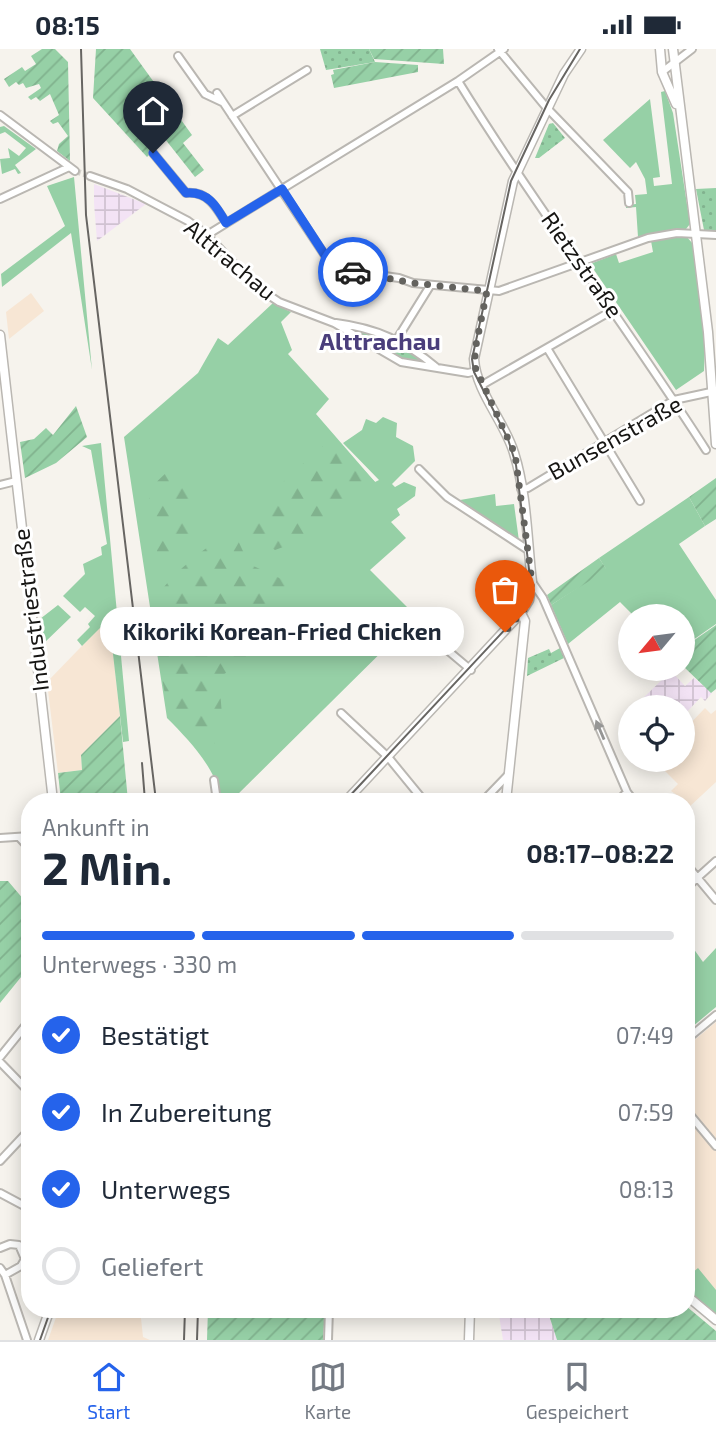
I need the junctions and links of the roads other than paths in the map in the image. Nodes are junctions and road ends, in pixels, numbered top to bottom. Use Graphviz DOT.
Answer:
graph roads {
  1 [pos="581,49"];
  2 [pos="660,49"];
  3 [pos="673,49"];
  4 [pos="692,49"];
  5 [pos="501,50"];
  6 [pos="178,56"];
  7 [pos="674,63"];
  8 [pos="307,70"];
  9 [pos="662,72"];
  10 [pos="458,81"];
  11 [pos="217,93"];
  12 [pos="222,102"];
  13 [pos="547,108"];
  14 [pos="679,113"];
  15 [pos="232,116"];
  16 [pos="1,118"];
  17 [pos="153,153"];
  18 [pos="515,173"];
  19 [pos="90,177"];
  20 [pos="282,189"];
  21 [pos="0,199"];
  22 [pos="629,203"];
  23 [pos="226,223"];
  24 [pos="696,233"];
  25 [pos="207,235"];
  26 [pos="716,235"];
  27 [pos="580,261"];
  28 [pos="430,286"];
  29 [pos="487,291"];
  30 [pos="613,310"];
  31 [pos="334,323"];
  32 [pos="0,335"];
  33 [pos="397,339"];
  34 [pos="547,348"];
  35 [pos="713,356"];
  36 [pos="438,368"];
  37 [pos="476,371"];
  38 [pos="482,384"];
  39 [pos="3,387"];
  40 [pos="711,392"];
  41 [pos="674,400"];
  42 [pos="603,442"];
  43 [pos="716,444"];
  44 [pos="706,450"];
  45 [pos="419,469"];
  46 [pos="16,481"];
  47 [pos="0,485"];
  48 [pos="521,489"];
  49 [pos="640,501"];
  50 [pos="528,550"];
  51 [pos="532,582"];
  52 [pos="521,613"];
  53 [pos="414,622"];
  54 [pos="471,670"];
  55 [pos="341,713"];
  56 [pos="388,757"];
  57 [pos="509,774"];
  58 [pos="214,780"];
  59 [pos="627,792"];
  60 [pos="52,793"];
  61 [pos="215,793"];
  62 [pos="354,793"];
  63 [pos="417,793"];
  64 [pos="491,793"];
  65 [pos="507,793"];
  66 [pos="19,837"];
  67 [pos="0,838"];
  68 [pos="716,861"];
  69 [pos="695,875"];
  70 [pos="697,877"];
  71 [pos="716,899"];
  72 [pos="716,1015"];
  73 [pos="21,1032"];
  74 [pos="695,1032"];
  75 [pos="0,1059"];
  76 [pos="21,1083"];
  77 [pos="695,1121"];
  78 [pos="21,1139"];
  79 [pos="716,1146"];
  80 [pos="0,1161"];
  81 [pos="0,1193"];
  82 [pos="21,1204"];
  83 [pos="21,1247"];
  84 [pos="0,1248"];
  85 [pos="21,1267"];
  86 [pos="0,1268"];
  87 [pos="5,1275"];
  88 [pos="695,1302"];
  89 [pos="47,1318"];
  90 [pos="329,1318"];
  91 [pos="470,1318"];
  92 [pos="716,1320"];
  93 [pos="27,1340"];
  94 [pos="39,1340"];
  95 [pos="328,1340"];
  96 [pos="469,1340"];
  1 -- 13 [label="main road"];
  2 -- 9 [label="main road"];
  3 -- 7 [label="main road"];
  4 -- 7 [label="street"];
  5 -- 10 [label="street"];
  5 -- 13 [label="street"];
  6 -- 12 [label="street"];
  7 -- 9 [label="street"];
  7 -- 14 [label="main road"];
  8 -- 15 [label="street"];
  9 -- 14 [label="main road"];
  10 -- 18 [label="street, Rietzstraße"];
  10 -- 20 [label="street"];
  11 -- 12 [label="street"];
  12 -- 15 [label="street"];
  13 -- 18 [label="main road"];
  13 -- 22 [label="street"];
  14 -- 24 [label="main road"];
  15 -- 20 [label="street"];
  16 -- 21 [label="street"];
  17 -- 23 [label="street"];
  18 -- 27 [label="street, Rietzstraße"];
  18 -- 29 [label="main road"];
  19 -- 25 [label="street, Alttrachau"];
  20 -- 23 [label="street"];
  20 -- 28 [label="street"];
  23 -- 25 [label="street"];
  24 -- 26 [label="street"];
  24 -- 27 [label="street"];
  24 -- 35 [label="main road"];
  25 -- 31 [label="street, Alttrachau"];
  27 -- 29 [label="street"];
  27 -- 30 [label="street, Rietzstraße"];
  28 -- 29 [label="street"];
  28 -- 33 [label="street"];
  29 -- 37 [label="main road"];
  30 -- 34 [label="street"];
  30 -- 41 [label="street, Rietzstraße"];
  31 -- 33 [label="street, Alttrachau"];
  31 -- 36 [label="street, Alttrachau"];
  32 -- 39 [label="main road, Industriestraße"];
  33 -- 36 [label="street, Alttrachau"];
  34 -- 38 [label="street"];
  34 -- 42 [label="street"];
  35 -- 40 [label="main road"];
  36 -- 37 [label="street, Alttrachau"];
  37 -- 38 [label="main road"];
  38 -- 48 [label="main road"];
  39 -- 46 [label="main road, Industriestraße"];
  40 -- 41 [label="street, Bunsenstraße"];
  40 -- 43 [label="main road"];
  41 -- 42 [label="street, Bunsenstraße"];
  41 -- 44 [label="street, Rietzstraße"];
  42 -- 48 [label="street, Bunsenstraße"];
  42 -- 49 [label="street"];
  45 -- 50 [label="street"];
  46 -- 47 [label="street"];
  46 -- 60 [label="main road, Industriestraße"];
  48 -- 50 [label="main road"];
  50 -- 51 [label="main road"];
  51 -- 52 [label="main road"];
  59 -- 51 [label="street, one-way"];
  52 -- 54 [label="main road"];
  52 -- 57 [label="main road"];
  53 -- 54 [label="street"];
  54 -- 56 [label="main road"];
  55 -- 56 [label="street"];
  56 -- 62 [label="main road"];
  56 -- 63 [label="street"];
  57 -- 64 [label="street"];
  57 -- 65 [label="main road"];
  58 -- 61 [label="street"];
  66 -- 67 [label="street"];
  68 -- 70 [label="street"];
  69 -- 70 [label="street"];
  70 -- 71 [label="street"];
  72 -- 74 [label="street"];
  73 -- 75 [label="street"];
  75 -- 76 [label="street"];
  77 -- 79 [label="street"];
  78 -- 80 [label="street"];
  81 -- 82 [label="street"];
  83 -- 84 [label="street"];
  85 -- 87 [label="street"];
  86 -- 87 [label="street"];
  87 -- 93 [label="street"];
  88 -- 92 [label="main road"];
  89 -- 94 [label="main road"];
  90 -- 95 [label="street"];
  91 -- 96 [label="main road"];
}
